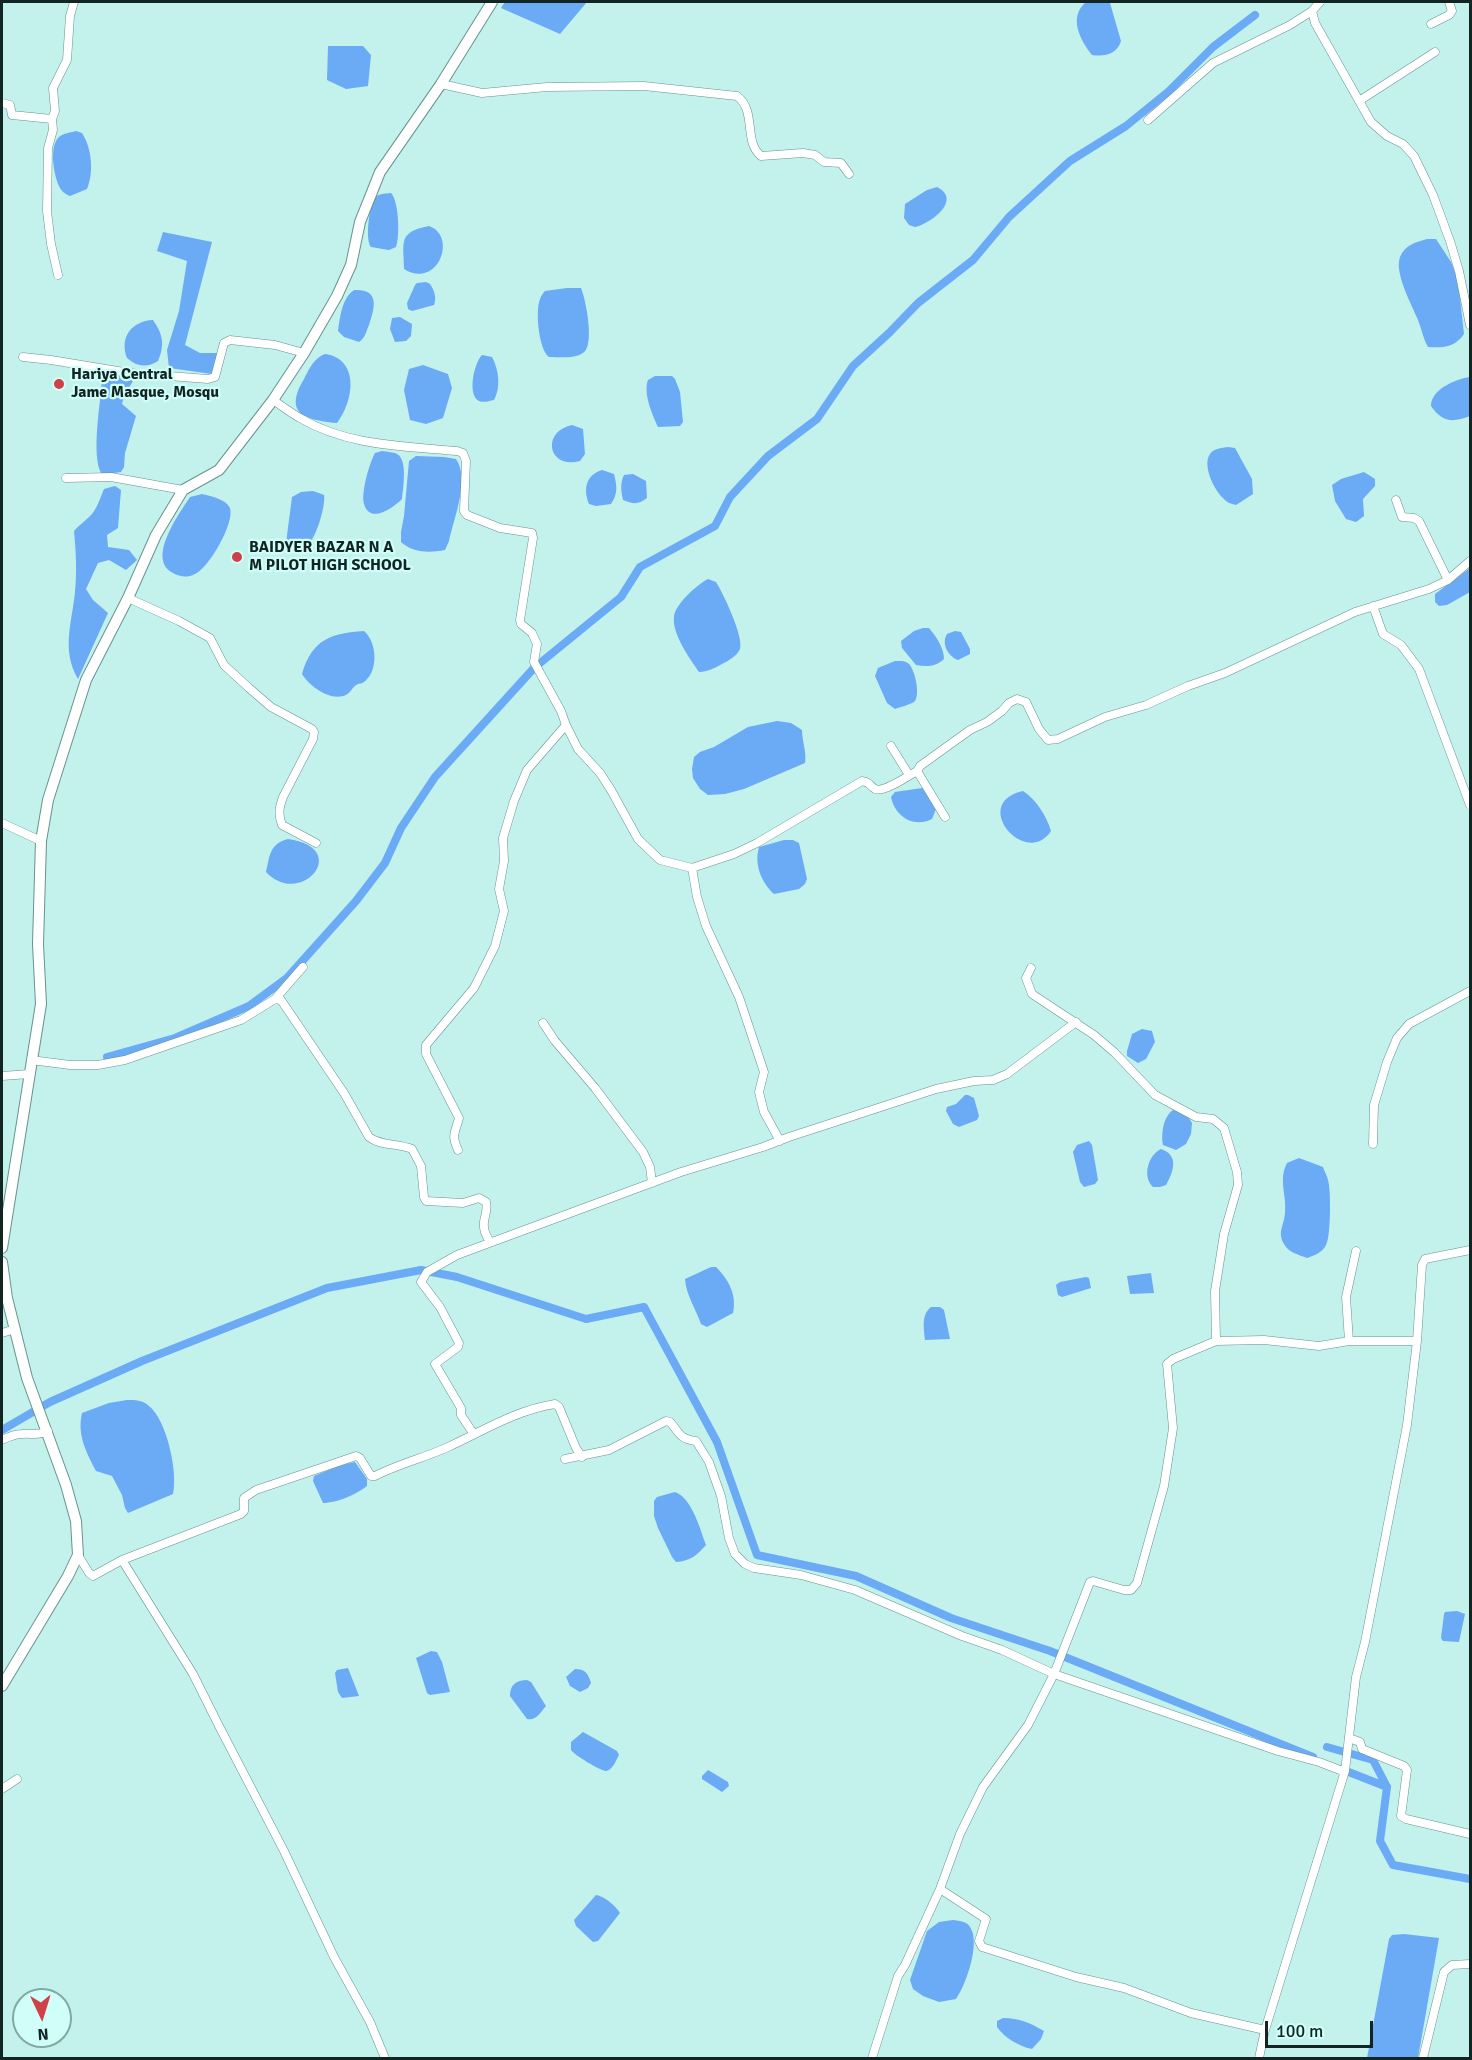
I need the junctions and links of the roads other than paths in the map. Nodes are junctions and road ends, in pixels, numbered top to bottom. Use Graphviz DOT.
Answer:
graph roads {
  1 [pos="74,2"];
  2 [pos="492,2"];
  3 [pos="1320,2"];
  4 [pos="1449,2"];
  5 [pos="1312,11"];
  6 [pos="1431,24"];
  7 [pos="1435,52"];
  8 [pos="441,84"];
  9 [pos="1359,101"];
  10 [pos="2,104"];
  11 [pos="52,119"];
  12 [pos="1148,120"];
  13 [pos="849,174"];
  14 [pos="58,275"];
  15 [pos="1470,324"];
  16 [pos="304,353"];
  17 [pos="23,357"];
  18 [pos="273,400"];
  19 [pos="66,478"];
  20 [pos="183,489"];
  21 [pos="1396,500"];
  22 [pos="1470,561"];
  23 [pos="1449,580"];
  24 [pos="128,598"];
  25 [pos="1373,606"];
  26 [pos="566,725"];
  27 [pos="891,746"];
  28 [pos="917,771"];
  29 [pos="909,775"];
  30 [pos="1470,805"];
  31 [pos="945,817"];
  32 [pos="2,824"];
  33 [pos="41,841"];
  34 [pos="316,843"];
  35 [pos="692,868"];
  36 [pos="303,967"];
  37 [pos="1031,968"];
  38 [pos="1470,991"];
  39 [pos="275,999"];
  40 [pos="1076,1022"];
  41 [pos="543,1023"];
  42 [pos="31,1060"];
  43 [pos="29,1074"];
  44 [pos="2,1076"];
  45 [pos="780,1141"];
  46 [pos="1373,1144"];
  47 [pos="458,1150"];
  48 [pos="652,1183"];
  49 [pos="490,1242"];
  50 [pos="2,1248"];
  51 [pos="1470,1250"];
  52 [pos="1356,1251"];
  53 [pos="2,1262"];
  54 [pos="15,1329"];
  55 [pos="2,1334"];
  56 [pos="1216,1341"];
  57 [pos="1349,1341"];
  58 [pos="1417,1341"];
  59 [pos="47,1430"];
  60 [pos="473,1433"];
  61 [pos="2,1440"];
  62 [pos="582,1457"];
  63 [pos="565,1459"];
  64 [pos="78,1556"];
  65 [pos="122,1560"];
  66 [pos="1055,1671"];
  67 [pos="2,1686"];
  68 [pos="1349,1740"];
  69 [pos="1344,1772"];
  70 [pos="18,1779"];
  71 [pos="2,1789"];
  72 [pos="1470,1834"];
  73 [pos="940,1889"];
  74 [pos="1470,1964"];
  75 [pos="1265,2030"];
  76 [pos="385,2058"];
  77 [pos="872,2058"];
  78 [pos="1259,2058"];
  79 [pos="1423,2058"];
  1 -- 11 [label="street"];
  2 -- 8 [label="main road"];
  3 -- 5 [label="street"];
  4 -- 6 [label="street"];
  5 -- 9 [label="street"];
  5 -- 12 [label="street"];
  7 -- 9 [label="street"];
  8 -- 13 [label="street"];
  8 -- 16 [label="main road"];
  9 -- 15 [label="street"];
  10 -- 11 [label="street"];
  11 -- 14 [label="street"];
  16 -- 17 [label="street"];
  16 -- 18 [label="main road"];
  18 -- 20 [label="main road"];
  18 -- 26 [label="street"];
  19 -- 20 [label="street"];
  20 -- 24 [label="main road"];
  21 -- 23 [label="street"];
  22 -- 23 [label="street"];
  23 -- 25 [label="street"];
  24 -- 33 [label="main road"];
  24 -- 34 [label="street"];
  25 -- 28 [label="street"];
  25 -- 30 [label="street"];
  26 -- 35 [label="street"];
  26 -- 47 [label="street"];
  27 -- 29 [label="street"];
  28 -- 29 [label="street"];
  28 -- 31 [label="street"];
  29 -- 35 [label="street"];
  32 -- 33 [label="street"];
  33 -- 42 [label="main road"];
  35 -- 45 [label="street"];
  36 -- 39 [label="street"];
  37 -- 40 [label="street"];
  38 -- 46 [label="street"];
  39 -- 42 [label="street"];
  39 -- 49 [label="street"];
  40 -- 45 [label="street"];
  40 -- 56 [label="street"];
  41 -- 48 [label="street"];
  42 -- 43 [label="main road"];
  43 -- 44 [label="street"];
  43 -- 50 [label="main road"];
  45 -- 48 [label="street"];
  48 -- 49 [label="street"];
  49 -- 60 [label="street"];
  51 -- 58 [label="street"];
  52 -- 57 [label="street"];
  53 -- 54 [label="main road"];
  54 -- 55 [label="street"];
  54 -- 59 [label="main road"];
  56 -- 57 [label="street"];
  56 -- 66 [label="street"];
  57 -- 58 [label="street"];
  58 -- 68 [label="street"];
  59 -- 61 [label="street"];
  59 -- 64 [label="main road"];
  60 -- 62 [label="street"];
  60 -- 65 [label="street"];
  62 -- 63 [label="street"];
  62 -- 66 [label="street"];
  64 -- 65 [label="street"];
  64 -- 67 [label="main road"];
  65 -- 76 [label="street"];
  66 -- 69 [label="street"];
  66 -- 73 [label="street"];
  68 -- 69 [label="street"];
  68 -- 72 [label="street"];
  69 -- 75 [label="street"];
  70 -- 71 [label="street"];
  73 -- 75 [label="street"];
  73 -- 77 [label="street"];
  74 -- 79 [label="street"];
  75 -- 78 [label="street"];
}
